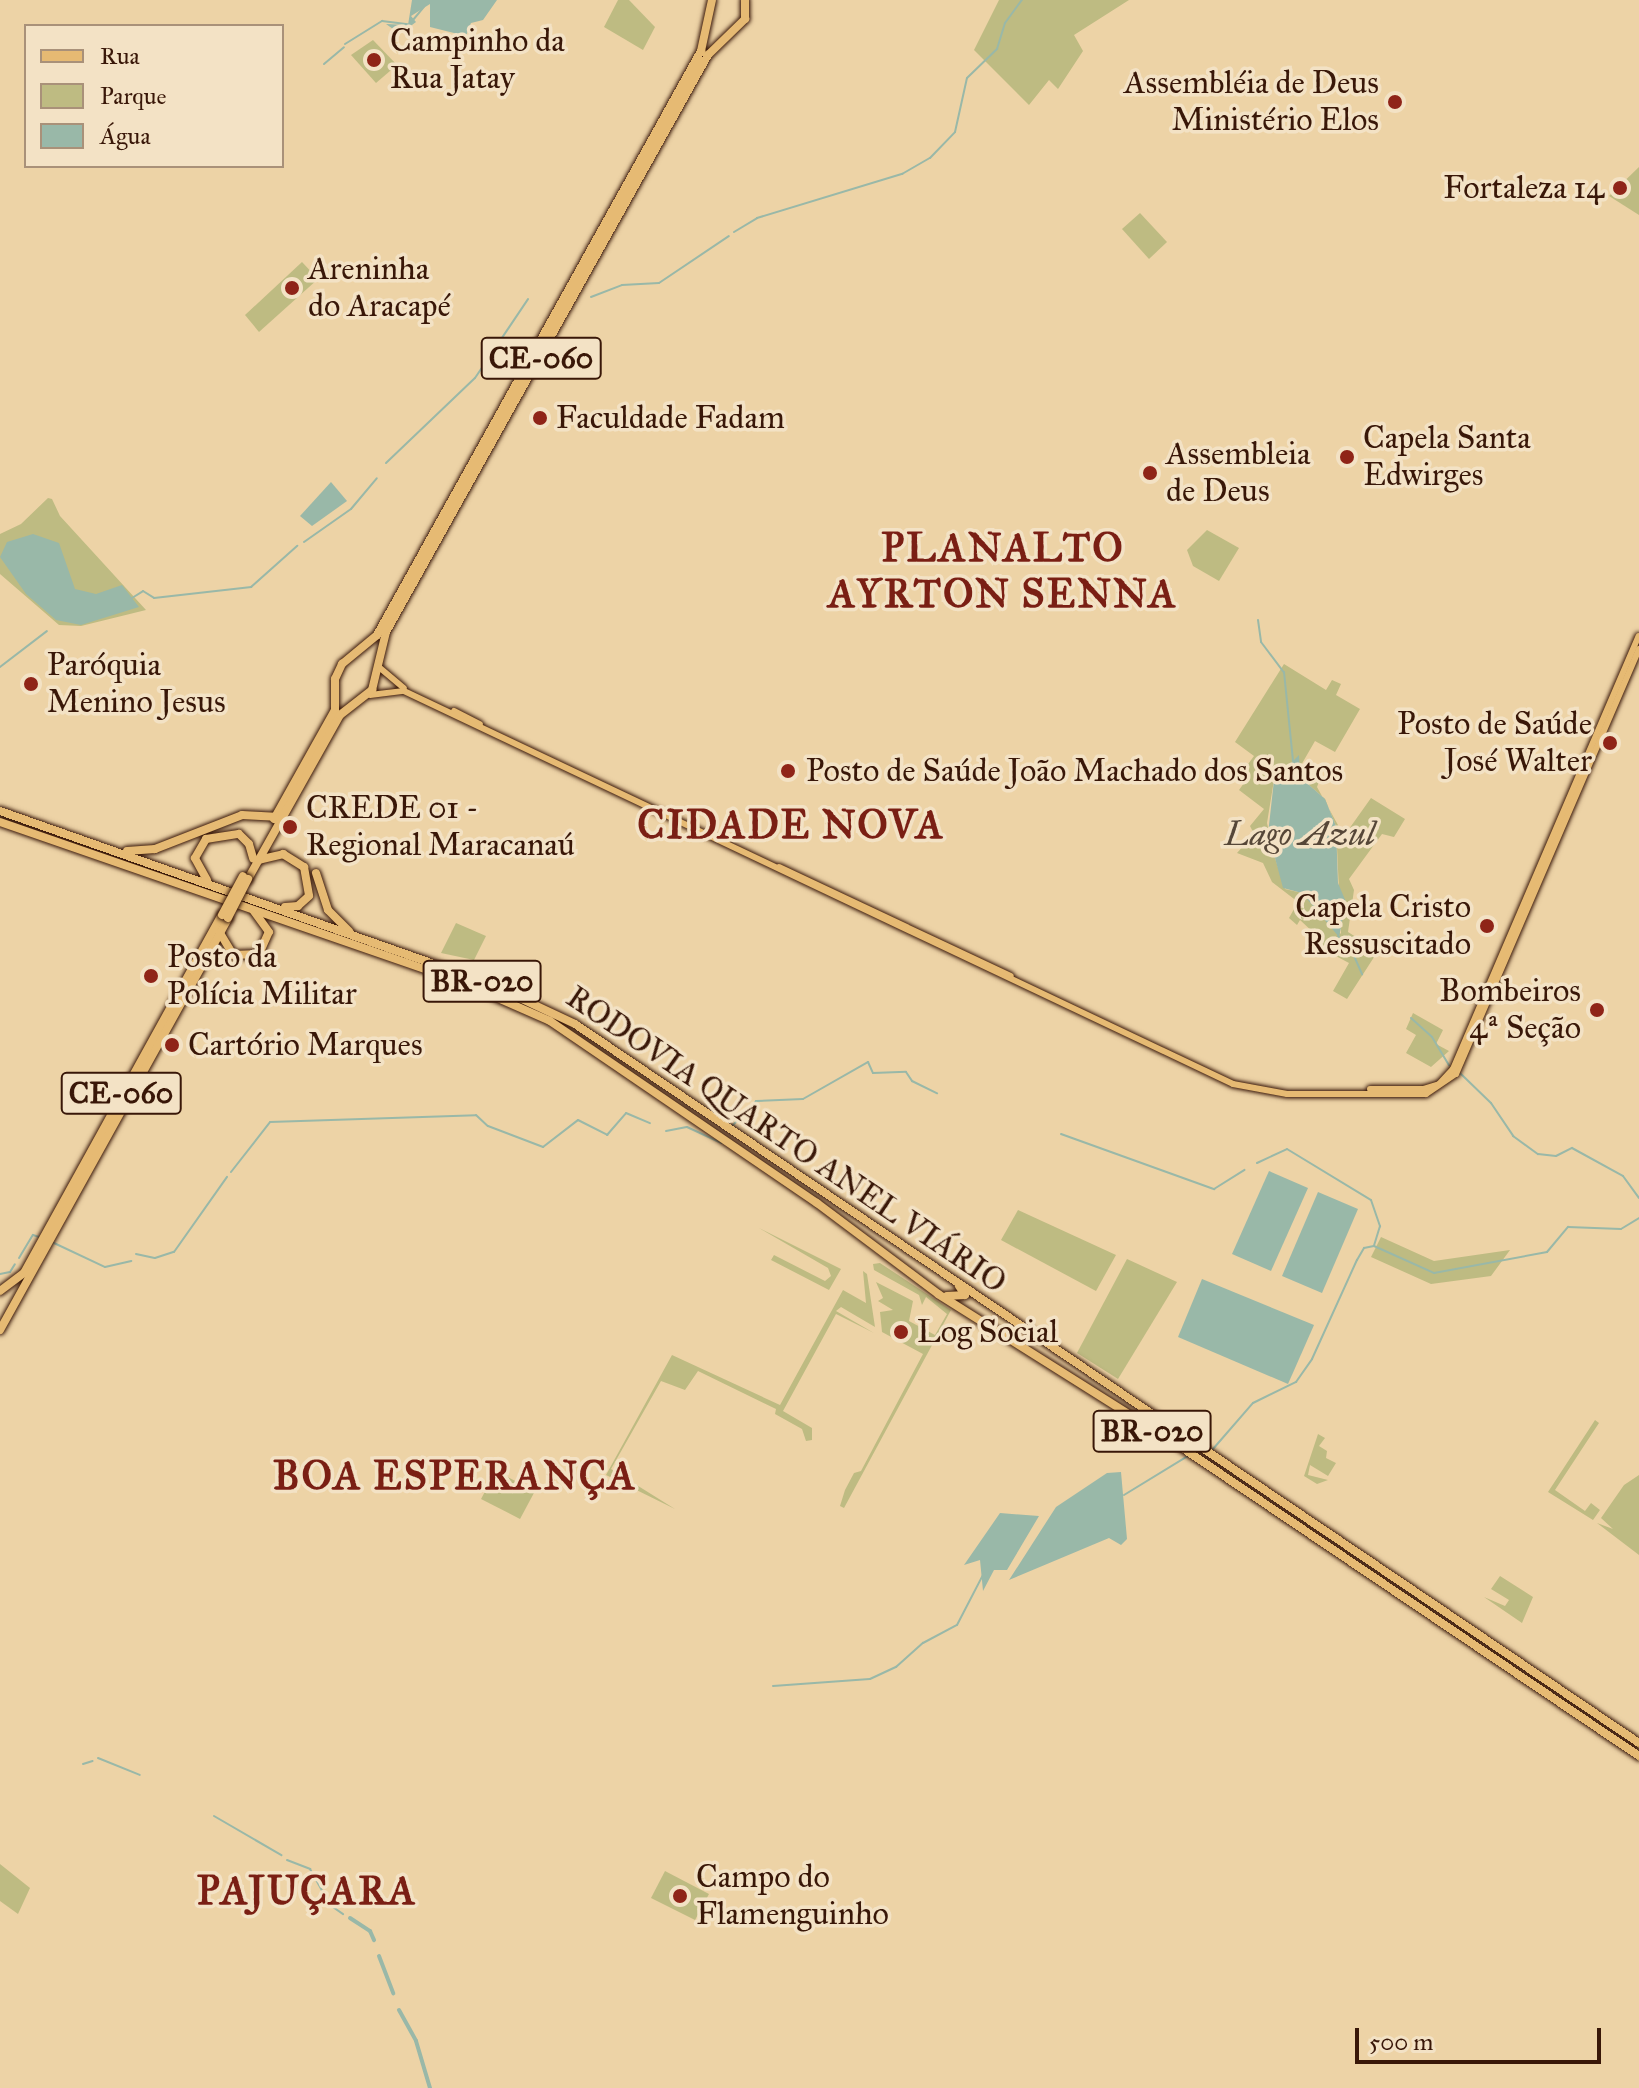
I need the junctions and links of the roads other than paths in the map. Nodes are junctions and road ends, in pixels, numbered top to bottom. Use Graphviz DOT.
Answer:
graph roads {
  1 [pos="712,0"];
  2 [pos="747,2"];
  3 [pos="711,16"];
  4 [pos="735,28"];
  5 [pos="705,53"];
  6 [pos="1639,636"];
  7 [pos="1639,649"];
  8 [pos="358,651"];
  9 [pos="379,665"];
  10 [pos="337,691"];
  11 [pos="367,697"];
  12 [pos="356,704"];
  13 [pos="1610,710"];
  14 [pos="0,811"];
  15 [pos="275,817"];
  16 [pos="0,822"];
  17 [pos="114,850"];
  18 [pos="255,859"];
  19 [pos="316,873"];
  20 [pos="207,881"];
  21 [pos="247,906"];
  22 [pos="276,906"];
  23 [pos="225,917"];
  24 [pos="220,932"];
  25 [pos="359,938"];
  26 [pos="469,976"];
  27 [pos="459,981"];
  28 [pos="1300,1093"];
  29 [pos="745,1140"];
  30 [pos="740,1151"];
  31 [pos="951,1278"];
  32 [pos="0,1292"];
  33 [pos="938,1294"];
  34 [pos="16,1302"];
  35 [pos="992,1306"];
  36 [pos="984,1323"];
  37 [pos="0,1330"];
  38 [pos="1284,1502"];
  39 [pos="1278,1512"];
  40 [pos="1417,1591"];
  41 [pos="1410,1601"];
  42 [pos="1524,1664"];
  43 [pos="1517,1674"];
  44 [pos="1551,1683"];
  45 [pos="1548,1695"];
  46 [pos="1639,1743"];
  47 [pos="1639,1756"];
  1 -- 3 [label="highway, CE-060"];
  2 -- 4 [label="highway, CE-060"];
  3 -- 4 [label="highway"];
  3 -- 5 [label="highway, CE-060"];
  4 -- 5 [label="highway, CE-060"];
  5 -- 8 [label="highway, CE-060"];
  5 -- 9 [label="highway, CE-060"];
  6 -- 13 [label="main road"];
  7 -- 13 [label="main road"];
  8 -- 9 [label="highway"];
  8 -- 10 [label="highway, CE-060"];
  9 -- 11 [label="highway, CE-060"];
  9 -- 28 [label="main road"];
  10 -- 12 [label="highway"];
  10 -- 15 [label="highway, CE-060"];
  11 -- 12 [label="highway, CE-060"];
  11 -- 28 [label="main road"];
  12 -- 18 [label="highway, CE-060"];
  13 -- 28 [label="main road"];
  14 -- 17 [label="highway, RODOVIA QUARTO ANEL VIÁRIO / BR-020"];
  15 -- 17 [label="highway"];
  15 -- 18 [label="highway, CE-060"];
  16 -- 21 [label="highway, RODOVIA QUARTO ANEL VIÁRIO / BR-020"];
  17 -- 20 [label="highway, RODOVIA QUARTO ANEL VIÁRIO / BR-020"];
  18 -- 20 [label="highway"];
  18 -- 22 [label="highway"];
  18 -- 23 [label="highway, CE-060, bridge"];
  19 -- 25 [label="highway"];
  20 -- 22 [label="highway, RODOVIA QUARTO ANEL VIÁRIO / BR-020"];
  21 -- 24 [label="highway"];
  21 -- 27 [label="highway, RODOVIA QUARTO ANEL VIÁRIO / BR-020"];
  22 -- 25 [label="highway, RODOVIA QUARTO ANEL VIÁRIO / BR-020"];
  23 -- 24 [label="highway, CE-060"];
  23 -- 32 [label="highway, CE-060"];
  24 -- 34 [label="highway, CE-060"];
  25 -- 26 [label="highway, RODOVIA QUARTO ANEL VIÁRIO / BR-020"];
  26 -- 27 [label="highway"];
  26 -- 29 [label="highway, RODOVIA QUARTO ANEL VIÁRIO / BR-020"];
  27 -- 30 [label="highway, RODOVIA QUARTO ANEL VIÁRIO / BR-020"];
  29 -- 30 [label="highway"];
  29 -- 31 [label="highway, RODOVIA QUARTO ANEL VIÁRIO / BR-020"];
  30 -- 33 [label="highway, RODOVIA QUARTO ANEL VIÁRIO / BR-020"];
  31 -- 33 [label="highway"];
  31 -- 35 [label="highway, RODOVIA QUARTO ANEL VIÁRIO / BR-020"];
  32 -- 34 [label="highway"];
  33 -- 36 [label="highway, RODOVIA QUARTO ANEL VIÁRIO / BR-020"];
  34 -- 37 [label="highway, CE-060"];
  35 -- 36 [label="highway"];
  35 -- 38 [label="highway, RODOVIA QUARTO ANEL VIÁRIO / BR-020"];
  36 -- 39 [label="highway, RODOVIA QUARTO ANEL VIÁRIO / BR-020"];
  38 -- 39 [label="highway"];
  38 -- 40 [label="highway, RODOVIA QUARTO ANEL VIÁRIO / BR-020"];
  39 -- 41 [label="highway, RODOVIA QUARTO ANEL VIÁRIO / BR-020"];
  40 -- 41 [label="highway"];
  40 -- 42 [label="highway, RODOVIA QUARTO ANEL VIÁRIO / BR-020"];
  41 -- 43 [label="highway, RODOVIA QUARTO ANEL VIÁRIO / BR-020"];
  42 -- 43 [label="highway"];
  42 -- 44 [label="highway, RODOVIA QUARTO ANEL VIÁRIO / BR-020"];
  43 -- 45 [label="highway, RODOVIA QUARTO ANEL VIÁRIO / BR-020"];
  44 -- 45 [label="highway"];
  44 -- 46 [label="highway, RODOVIA QUARTO ANEL VIÁRIO / BR-020"];
  45 -- 47 [label="highway, RODOVIA QUARTO ANEL VIÁRIO / BR-020"];
}
